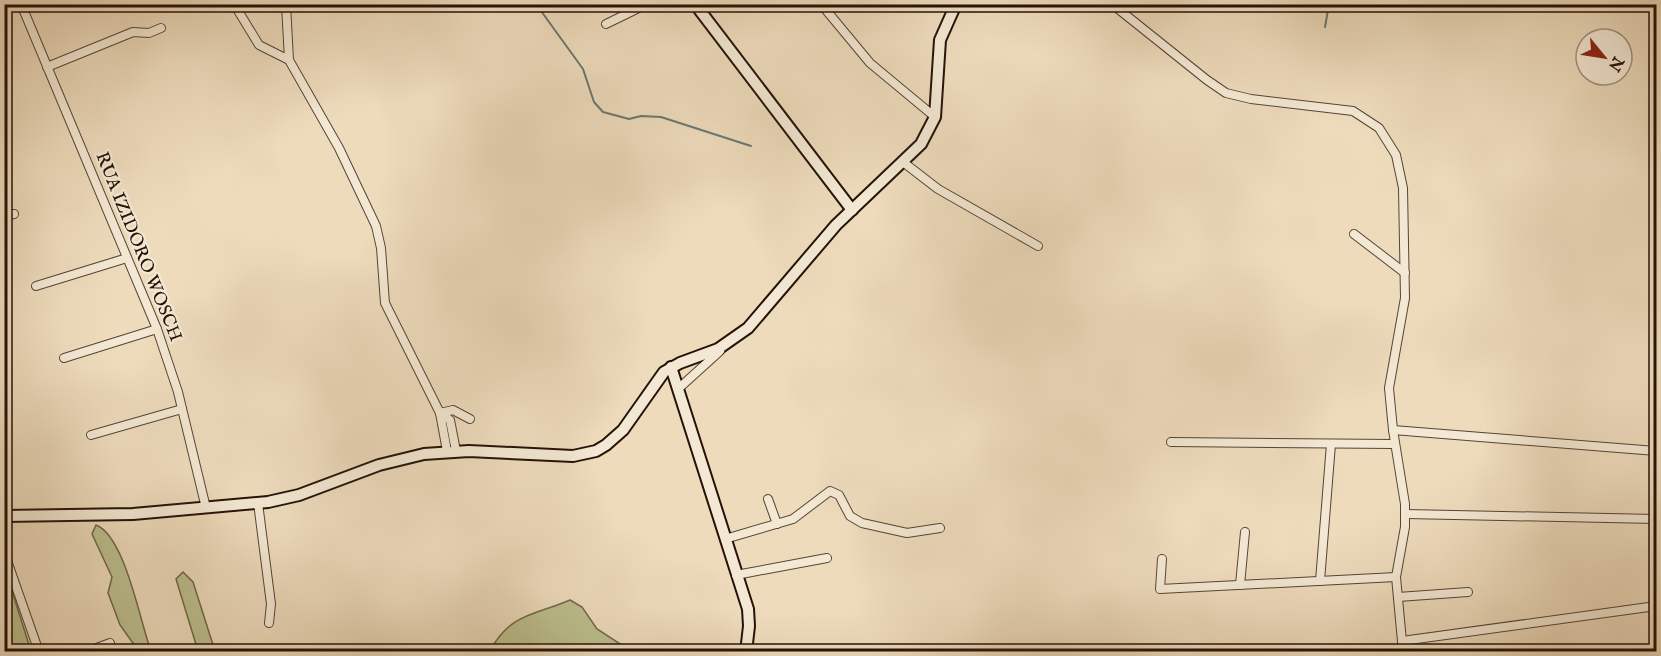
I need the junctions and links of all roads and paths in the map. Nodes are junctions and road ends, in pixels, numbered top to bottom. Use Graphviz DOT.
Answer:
graph roads {
  1 [pos="21,4"];
  2 [pos="234,4"];
  3 [pos="286,4"];
  4 [pos="646,4"];
  5 [pos="695,4"];
  6 [pos="821,4"];
  7 [pos="956,4"];
  8 [pos="1112,4"];
  9 [pos="606,24"];
  10 [pos="161,28"];
  11 [pos="289,60"];
  12 [pos="47,67"];
  13 [pos="935,117"];
  14 [pos="903,162"];
  15 [pos="852,210"];
  16 [pos="14,214"];
  17 [pos="4,216"];
  18 [pos="1354,234"];
  19 [pos="1038,246"];
  20 [pos="127,258"];
  21 [pos="1405,273"];
  22 [pos="36,286"];
  23 [pos="157,329"];
  24 [pos="728,344"];
  25 [pos="64,358"];
  26 [pos="671,367"];
  27 [pos="678,389"];
  28 [pos="182,409"];
  29 [pos="440,413"];
  30 [pos="470,419"];
  31 [pos="1393,430"];
  32 [pos="91,435"];
  33 [pos="1171,442"];
  34 [pos="1331,444"];
  35 [pos="1395,444"];
  36 [pos="452,451"];
  37 [pos="1656,451"];
  38 [pos="768,499"];
  39 [pos="258,503"];
  40 [pos="206,508"];
  41 [pos="1406,514"];
  42 [pos="4,516"];
  43 [pos="1656,519"];
  44 [pos="777,524"];
  45 [pos="940,528"];
  46 [pos="1245,532"];
  47 [pos="725,539"];
  48 [pos="4,552"];
  49 [pos="827,558"];
  50 [pos="1162,559"];
  51 [pos="736,574"];
  52 [pos="1396,577"];
  53 [pos="1320,581"];
  54 [pos="1240,585"];
  55 [pos="1468,592"];
  56 [pos="1398,597"];
  57 [pos="1656,606"];
  58 [pos="268,623"];
  59 [pos="1402,641"];
  60 [pos="110,643"];
  61 [pos="39,651"];
  62 [pos="86,651"];
  63 [pos="746,651"];
  64 [pos="1403,651"];
  1 -- 12 [label="street, RUA IZIDORO WOSCH"];
  2 -- 11 [label="street"];
  3 -- 11 [label="street"];
  4 -- 9 [label="street"];
  5 -- 15 [label="main road"];
  6 -- 13 [label="street"];
  7 -- 13 [label="main road"];
  8 -- 21 [label="street"];
  10 -- 12 [label="street"];
  11 -- 29 [label="street"];
  12 -- 20 [label="street, RUA IZIDORO WOSCH"];
  13 -- 14 [label="main road"];
  14 -- 15 [label="main road"];
  14 -- 19 [label="street"];
  15 -- 24 [label="main road"];
  16 -- 17 [label="street"];
  18 -- 21 [label="street"];
  20 -- 22 [label="street"];
  20 -- 23 [label="street, RUA IZIDORO WOSCH"];
  21 -- 31 [label="street"];
  23 -- 25 [label="street"];
  23 -- 28 [label="street, RUA IZIDORO WOSCH"];
  24 -- 26 [label="main road"];
  24 -- 27 [label="street"];
  26 -- 27 [label="main road"];
  26 -- 36 [label="main road"];
  27 -- 47 [label="main road"];
  28 -- 32 [label="street"];
  28 -- 40 [label="street, RUA IZIDORO WOSCH"];
  29 -- 30 [label="street"];
  29 -- 36 [label="street"];
  31 -- 35 [label="street"];
  31 -- 37 [label="street"];
  33 -- 34 [label="street"];
  34 -- 35 [label="street"];
  34 -- 53 [label="street"];
  35 -- 41 [label="street"];
  36 -- 39 [label="main road"];
  38 -- 44 [label="street"];
  39 -- 40 [label="main road"];
  39 -- 58 [label="street"];
  40 -- 42 [label="main road"];
  41 -- 43 [label="street"];
  41 -- 52 [label="street"];
  44 -- 45 [label="street"];
  44 -- 47 [label="street"];
  46 -- 54 [label="street"];
  47 -- 51 [label="main road"];
  48 -- 61 [label="street"];
  49 -- 51 [label="street"];
  50 -- 54 [label="street"];
  51 -- 63 [label="main road"];
  52 -- 53 [label="street"];
  52 -- 56 [label="street"];
  53 -- 54 [label="street"];
  55 -- 56 [label="street"];
  56 -- 59 [label="street"];
  57 -- 59 [label="street"];
  59 -- 64 [label="street"];
  60 -- 62 [label="street"];
}
